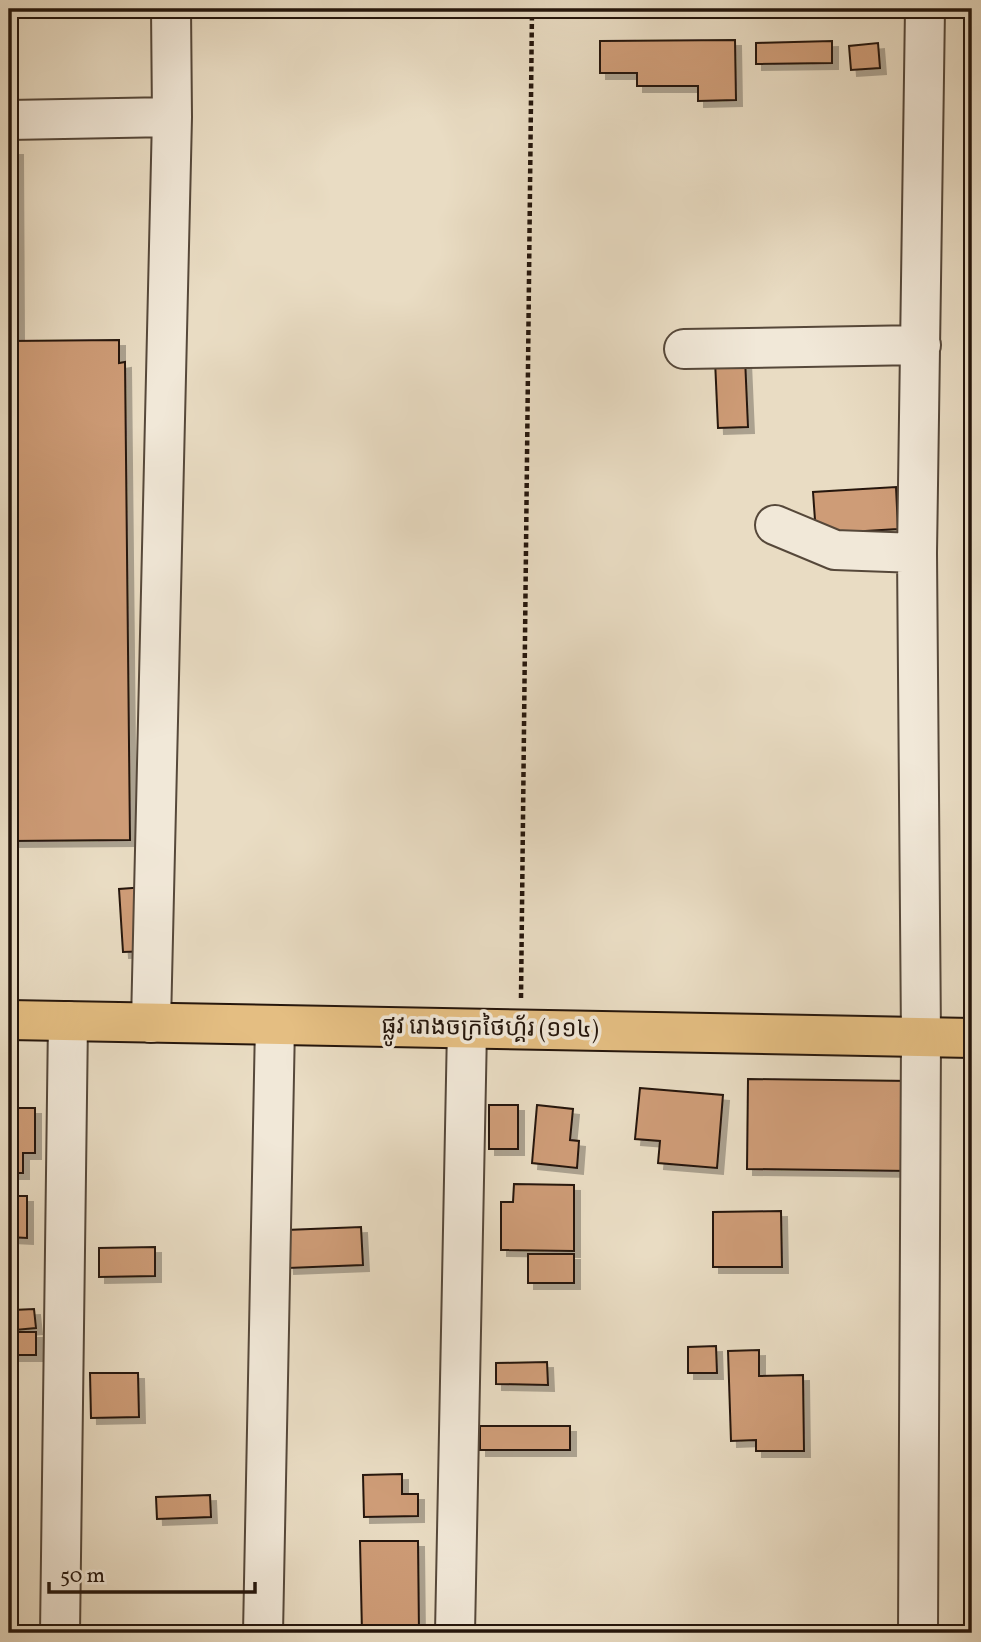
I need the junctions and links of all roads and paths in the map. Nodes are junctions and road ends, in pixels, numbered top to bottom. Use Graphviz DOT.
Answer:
graph roads {
  1 [pos="171,9"];
  2 [pos="532,9"];
  3 [pos="925,9"];
  4 [pos="172,117"];
  5 [pos="9,120"];
  6 [pos="921,345"];
  7 [pos="684,349"];
  8 [pos="775,525"];
  9 [pos="917,553"];
  10 [pos="9,1020"];
  11 [pos="68,1021"];
  12 [pos="151,1023"];
  13 [pos="275,1025"];
  14 [pos="467,1029"];
  15 [pos="521,1030"];
  16 [pos="921,1037"];
  17 [pos="972,1038"];
  18 [pos="60,1633"];
  19 [pos="263,1633"];
  20 [pos="455,1633"];
  21 [pos="918,1633"];
  1 -- 4 [label="street"];
  2 -- 15 [label="path"];
  3 -- 6 [label="street"];
  4 -- 5 [label="street"];
  4 -- 12 [label="street"];
  6 -- 7 [label="street"];
  6 -- 9 [label="street"];
  8 -- 9 [label="street"];
  9 -- 16 [label="street"];
  10 -- 11 [label="main road, ផ្លូវ រោងចក្រថៃហ្គ័រ (១១៤)"];
  11 -- 12 [label="main road, ផ្លូវ រោងចក្រថៃហ្គ័រ (១១៤)"];
  11 -- 18 [label="street"];
  12 -- 13 [label="main road, ផ្លូវ រោងចក្រថៃហ្គ័រ (១១៤)"];
  13 -- 14 [label="main road, ផ្លូវ រោងចក្រថៃហ្គ័រ (១១៤)"];
  13 -- 19 [label="street"];
  14 -- 15 [label="main road, ផ្លូវ រោងចក្រថៃហ្គ័រ (១១៤)"];
  14 -- 20 [label="street"];
  15 -- 16 [label="main road, ផ្លូវ រោងចក្រថៃហ្គ័រ (១១៤)"];
  16 -- 17 [label="main road, ផ្លូវ រោងចក្រថៃហ្គ័រ (១១៤)"];
  16 -- 21 [label="street"];
}
